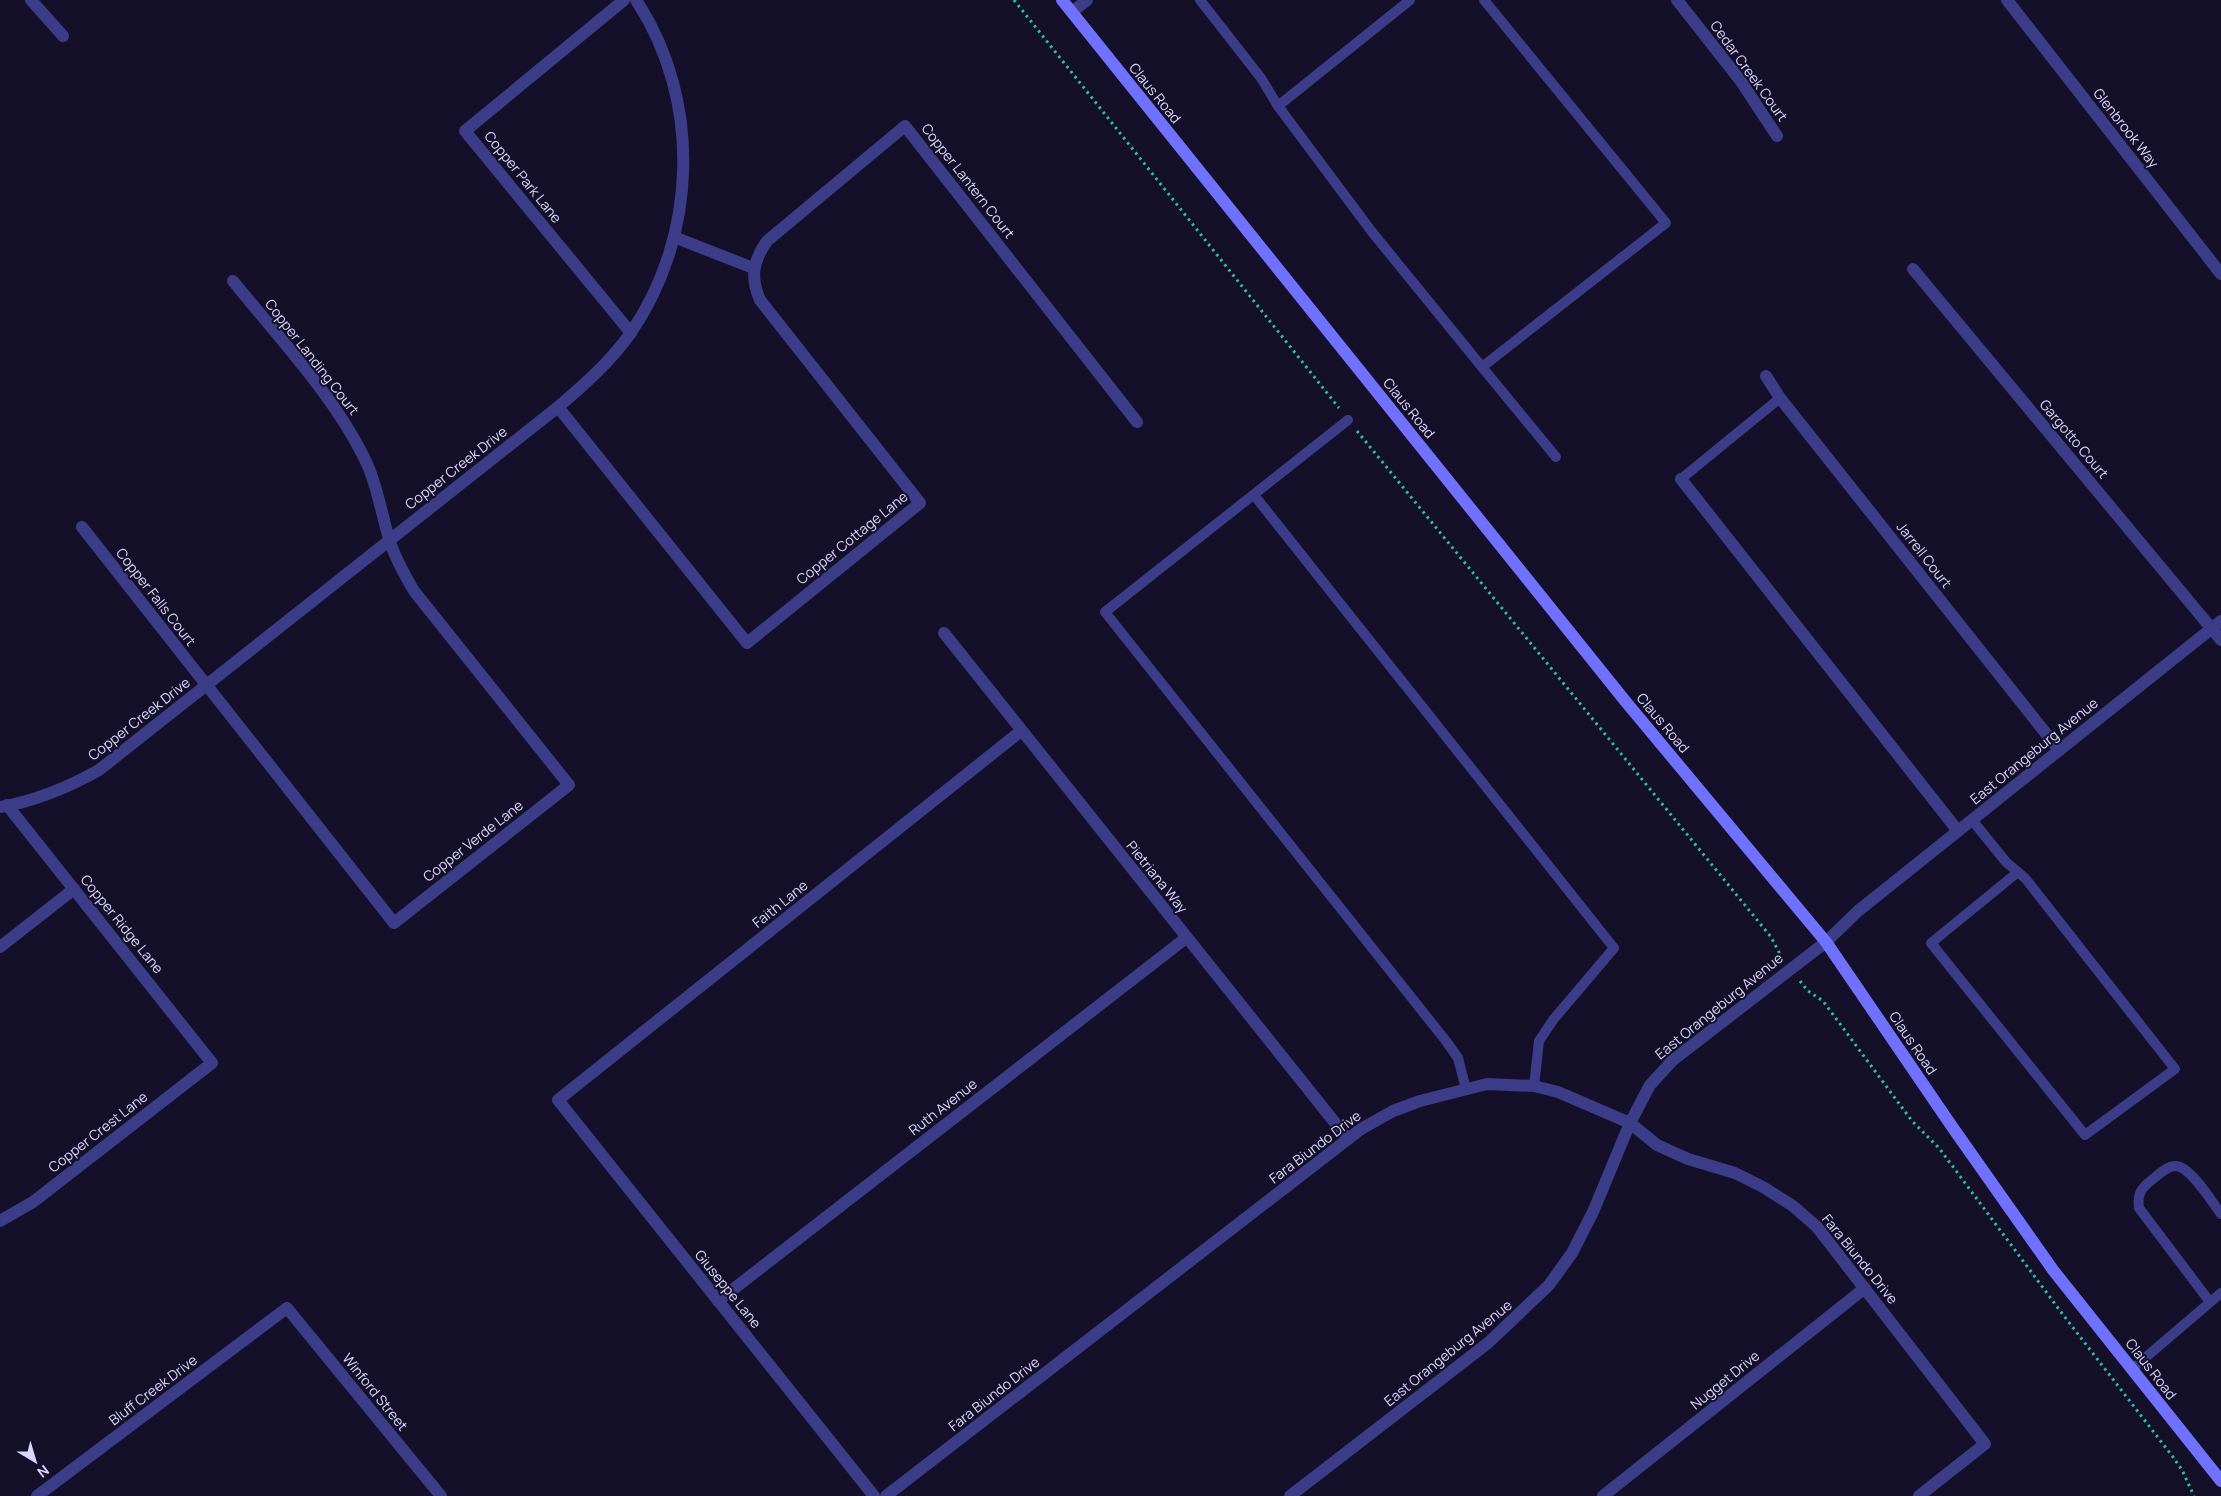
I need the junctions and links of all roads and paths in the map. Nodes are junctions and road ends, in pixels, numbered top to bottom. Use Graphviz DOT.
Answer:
graph roads {
  1 [pos="31,0"];
  2 [pos="624,0"];
  3 [pos="636,0"];
  4 [pos="1014,0"];
  5 [pos="1062,0"];
  6 [pos="1087,0"];
  7 [pos="1200,0"];
  8 [pos="1410,0"];
  9 [pos="1484,0"];
  10 [pos="1677,0"];
  11 [pos="2007,0"];
  12 [pos="1072,12"];
  13 [pos="63,36"];
  14 [pos="1278,106"];
  15 [pos="1778,136"];
  16 [pos="674,238"];
  17 [pos="753,268"];
  18 [pos="1913,269"];
  19 [pos="2221,274"];
  20 [pos="234,281"];
  21 [pos="631,333"];
  22 [pos="1482,367"];
  23 [pos="1766,376"];
  24 [pos="1780,398"];
  25 [pos="558,406"];
  26 [pos="1348,420"];
  27 [pos="1137,422"];
  28 [pos="1556,457"];
  29 [pos="1680,479"];
  30 [pos="1254,495"];
  31 [pos="82,527"];
  32 [pos="389,540"];
  33 [pos="2216,625"];
  34 [pos="944,633"];
  35 [pos="2221,640"];
  36 [pos="207,685"];
  37 [pos="1021,731"];
  38 [pos="2059,750"];
  39 [pos="4,806"];
  40 [pos="1972,820"];
  41 [pos="1958,831"];
  42 [pos="2018,872"];
  43 [pos="74,889"];
  44 [pos="1186,938"];
  45 [pos="1826,942"];
  46 [pos="0,947"];
  47 [pos="1790,968"];
  48 [pos="212,1062"];
  49 [pos="1534,1086"];
  50 [pos="1466,1089"];
  51 [pos="558,1100"];
  52 [pos="1630,1123"];
  53 [pos="1348,1139"];
  54 [pos="2221,1214"];
  55 [pos="0,1221"];
  56 [pos="1865,1288"];
  57 [pos="2221,1293"];
  58 [pos="718,1301"];
  59 [pos="2210,1302"];
  60 [pos="287,1308"];
  61 [pos="2132,1369"];
  62 [pos="2221,1481"];
  63 [pos="37,1496"];
  64 [pos="441,1496"];
  65 [pos="874,1496"];
  66 [pos="886,1496"];
  67 [pos="1290,1496"];
  68 [pos="1604,1496"];
  69 [pos="1919,1496"];
  70 [pos="2194,1496"];
  1 -- 13 [label="street"];
  2 -- 21 [label="street, Copper Park Lane"];
  3 -- 16 [label="street, Copper Creek Drive"];
  4 -- 26 [label="path"];
  5 -- 12 [label="main road, Claus Road"];
  6 -- 12 [label="street"];
  7 -- 14 [label="lane"];
  8 -- 14 [label="lane"];
  9 -- 22 [label="lane"];
  10 -- 15 [label="street, Cedar Creek Court"];
  11 -- 19 [label="street, Glenbrook Way"];
  12 -- 45 [label="main road, Claus Road"];
  14 -- 22 [label="lane"];
  16 -- 17 [label="street"];
  16 -- 21 [label="street, Copper Creek Drive"];
  17 -- 25 [label="street, Copper Cottage Lane"];
  17 -- 27 [label="street, Copper Lantern Court"];
  18 -- 33 [label="street, Gargotto Court"];
  20 -- 32 [label="street, Copper Landing Court"];
  21 -- 25 [label="street, Copper Creek Drive"];
  22 -- 28 [label="lane"];
  23 -- 24 [label="street, Jarrell Court"];
  24 -- 29 [label="lane"];
  24 -- 38 [label="street, Jarrell Court"];
  25 -- 32 [label="street, Copper Creek Drive"];
  26 -- 30 [label="lane"];
  26 -- 47 [label="path"];
  29 -- 41 [label="street"];
  30 -- 49 [label="lane"];
  30 -- 50 [label="lane"];
  31 -- 36 [label="street, Copper Falls Court"];
  32 -- 36 [label="street, Copper Creek Drive"];
  32 -- 36 [label="street, Copper Verde Lane"];
  33 -- 35 [label="street, Gargotto Court"];
  33 -- 38 [label="street, East Orangeburg Avenue"];
  34 -- 37 [label="street, Pietriana Way"];
  36 -- 39 [label="street, Copper Creek Drive"];
  37 -- 44 [label="street, Pietriana Way"];
  37 -- 51 [label="street, Faith Lane"];
  38 -- 40 [label="street, East Orangeburg Avenue"];
  39 -- 43 [label="street, Copper Ridge Lane"];
  40 -- 41 [label="street, East Orangeburg Avenue"];
  40 -- 42 [label="lane"];
  41 -- 45 [label="street, East Orangeburg Avenue"];
  42 -- 42 [label="lane"];
  43 -- 46 [label="street"];
  43 -- 48 [label="street, Copper Ridge Lane"];
  44 -- 53 [label="street, Pietriana Way"];
  44 -- 58 [label="street, Ruth Avenue"];
  45 -- 47 [label="street, East Orangeburg Avenue"];
  45 -- 61 [label="main road, Claus Road"];
  47 -- 52 [label="street, East Orangeburg Avenue"];
  47 -- 70 [label="path"];
  48 -- 55 [label="street, Copper Crest Lane"];
  49 -- 50 [label="street, Fara Biundo Drive"];
  49 -- 52 [label="street, Fara Biundo Drive"];
  50 -- 53 [label="street, Fara Biundo Drive"];
  51 -- 58 [label="street, Giuseppe Lane"];
  52 -- 56 [label="street, Fara Biundo Drive"];
  52 -- 67 [label="street, East Orangeburg Avenue"];
  53 -- 66 [label="street, Fara Biundo Drive"];
  54 -- 59 [label="lane"];
  56 -- 68 [label="street, Nugget Drive"];
  56 -- 69 [label="street, Fara Biundo Drive"];
  57 -- 59 [label="lane"];
  58 -- 65 [label="street, Giuseppe Lane"];
  59 -- 61 [label="lane"];
  60 -- 63 [label="street, Bluff Creek Drive"];
  60 -- 64 [label="street, Winford Street"];
  61 -- 62 [label="main road, Claus Road"];
}
